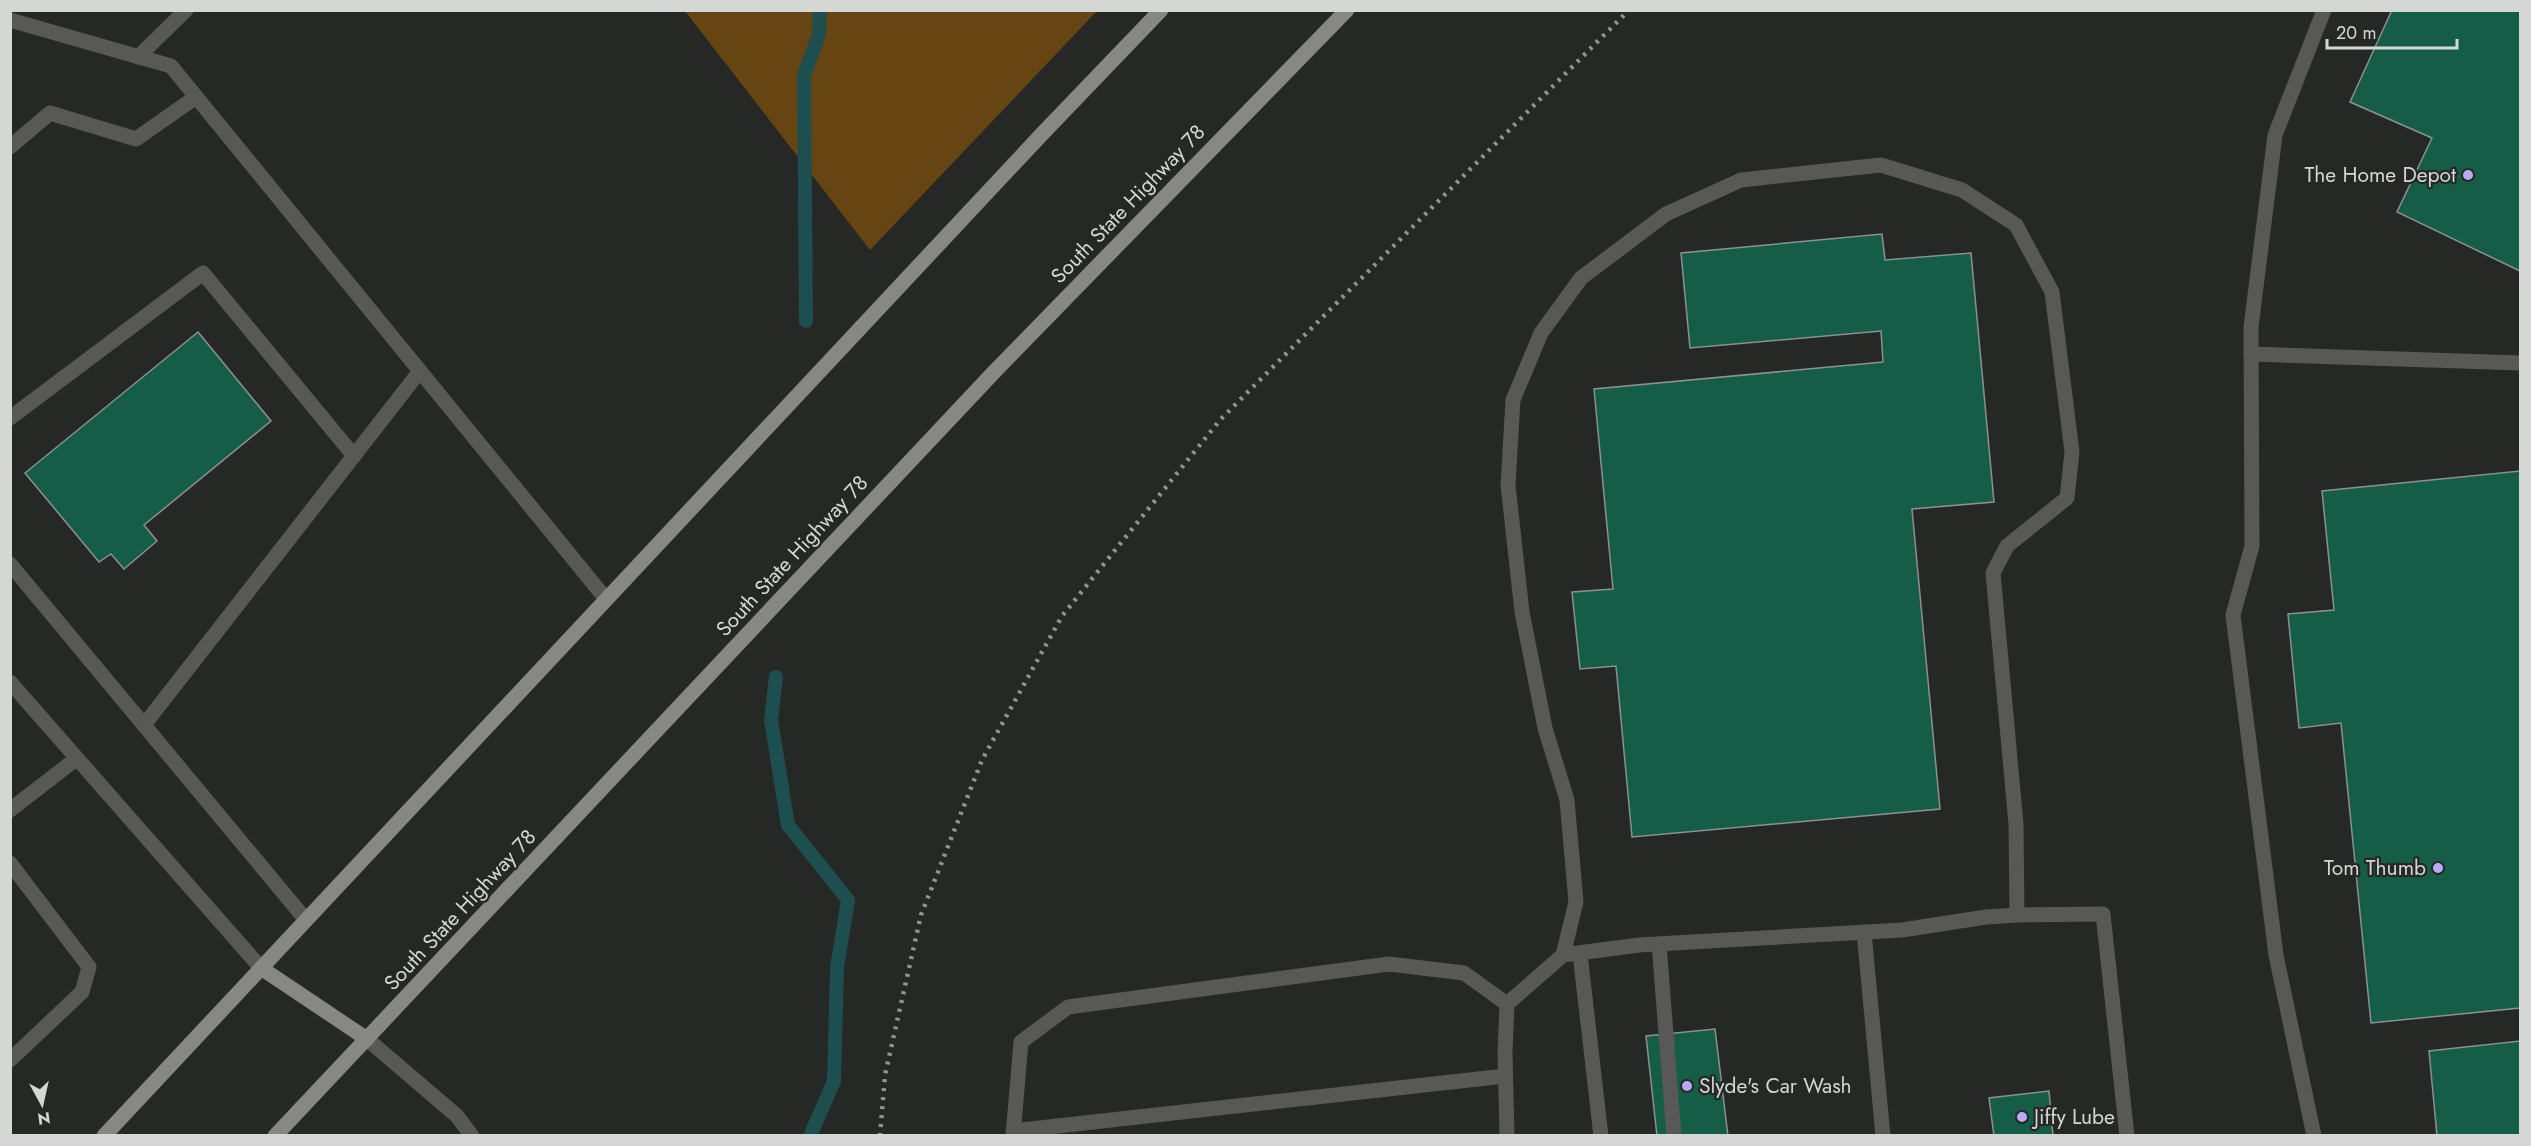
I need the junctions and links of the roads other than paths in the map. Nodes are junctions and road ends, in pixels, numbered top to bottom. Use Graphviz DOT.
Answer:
graph roads {
  1 [pos="186,10"];
  2 [pos="1161,10"];
  3 [pos="1347,10"];
  4 [pos="2324,10"];
  5 [pos="10,20"];
  6 [pos="138,57"];
  7 [pos="196,97"];
  8 [pos="10,147"];
  9 [pos="2251,354"];
  10 [pos="2520,363"];
  11 [pos="420,371"];
  12 [pos="10,418"];
  13 [pos="354,456"];
  14 [pos="10,564"];
  15 [pos="606,599"];
  16 [pos="10,682"];
  17 [pos="144,725"];
  18 [pos="76,759"];
  19 [pos="10,810"];
  20 [pos="10,863"];
  21 [pos="2017,915"];
  22 [pos="306,920"];
  23 [pos="1864,932"];
  24 [pos="1659,944"];
  25 [pos="1580,954"];
  26 [pos="1563,955"];
  27 [pos="261,968"];
  28 [pos="1507,1004"];
  29 [pos="367,1039"];
  30 [pos="10,1060"];
  31 [pos="1506,1076"];
  32 [pos="1013,1133"];
  33 [pos="104,1136"];
  34 [pos="275,1136"];
  35 [pos="472,1136"];
  36 [pos="1507,1136"];
  37 [pos="1601,1136"];
  38 [pos="1674,1136"];
  39 [pos="1883,1136"];
  40 [pos="2127,1136"];
  41 [pos="2314,1136"];
  1 -- 6 [label="lane"];
  2 -- 15 [label="main road"];
  3 -- 29 [label="main road, South State Highway 78"];
  4 -- 9 [label="lane"];
  5 -- 6 [label="lane"];
  6 -- 7 [label="lane"];
  7 -- 8 [label="lane"];
  7 -- 11 [label="lane"];
  9 -- 10 [label="lane"];
  9 -- 41 [label="lane"];
  11 -- 13 [label="lane"];
  11 -- 15 [label="lane"];
  12 -- 13 [label="lane"];
  13 -- 17 [label="lane"];
  14 -- 17 [label="lane"];
  15 -- 22 [label="main road"];
  16 -- 18 [label="lane"];
  17 -- 22 [label="lane"];
  18 -- 19 [label="lane"];
  18 -- 27 [label="lane"];
  20 -- 30 [label="lane"];
  21 -- 23 [label="lane"];
  21 -- 26 [label="lane"];
  21 -- 40 [label="lane"];
  22 -- 27 [label="main road"];
  23 -- 24 [label="lane"];
  23 -- 39 [label="lane"];
  24 -- 25 [label="lane"];
  24 -- 38 [label="lane"];
  25 -- 26 [label="lane"];
  25 -- 37 [label="lane"];
  26 -- 28 [label="lane"];
  27 -- 29 [label="main road"];
  27 -- 33 [label="main road"];
  28 -- 31 [label="lane"];
  28 -- 32 [label="lane"];
  29 -- 34 [label="main road, South State Highway 78"];
  29 -- 35 [label="lane"];
  31 -- 32 [label="lane"];
  31 -- 36 [label="lane"];
}
